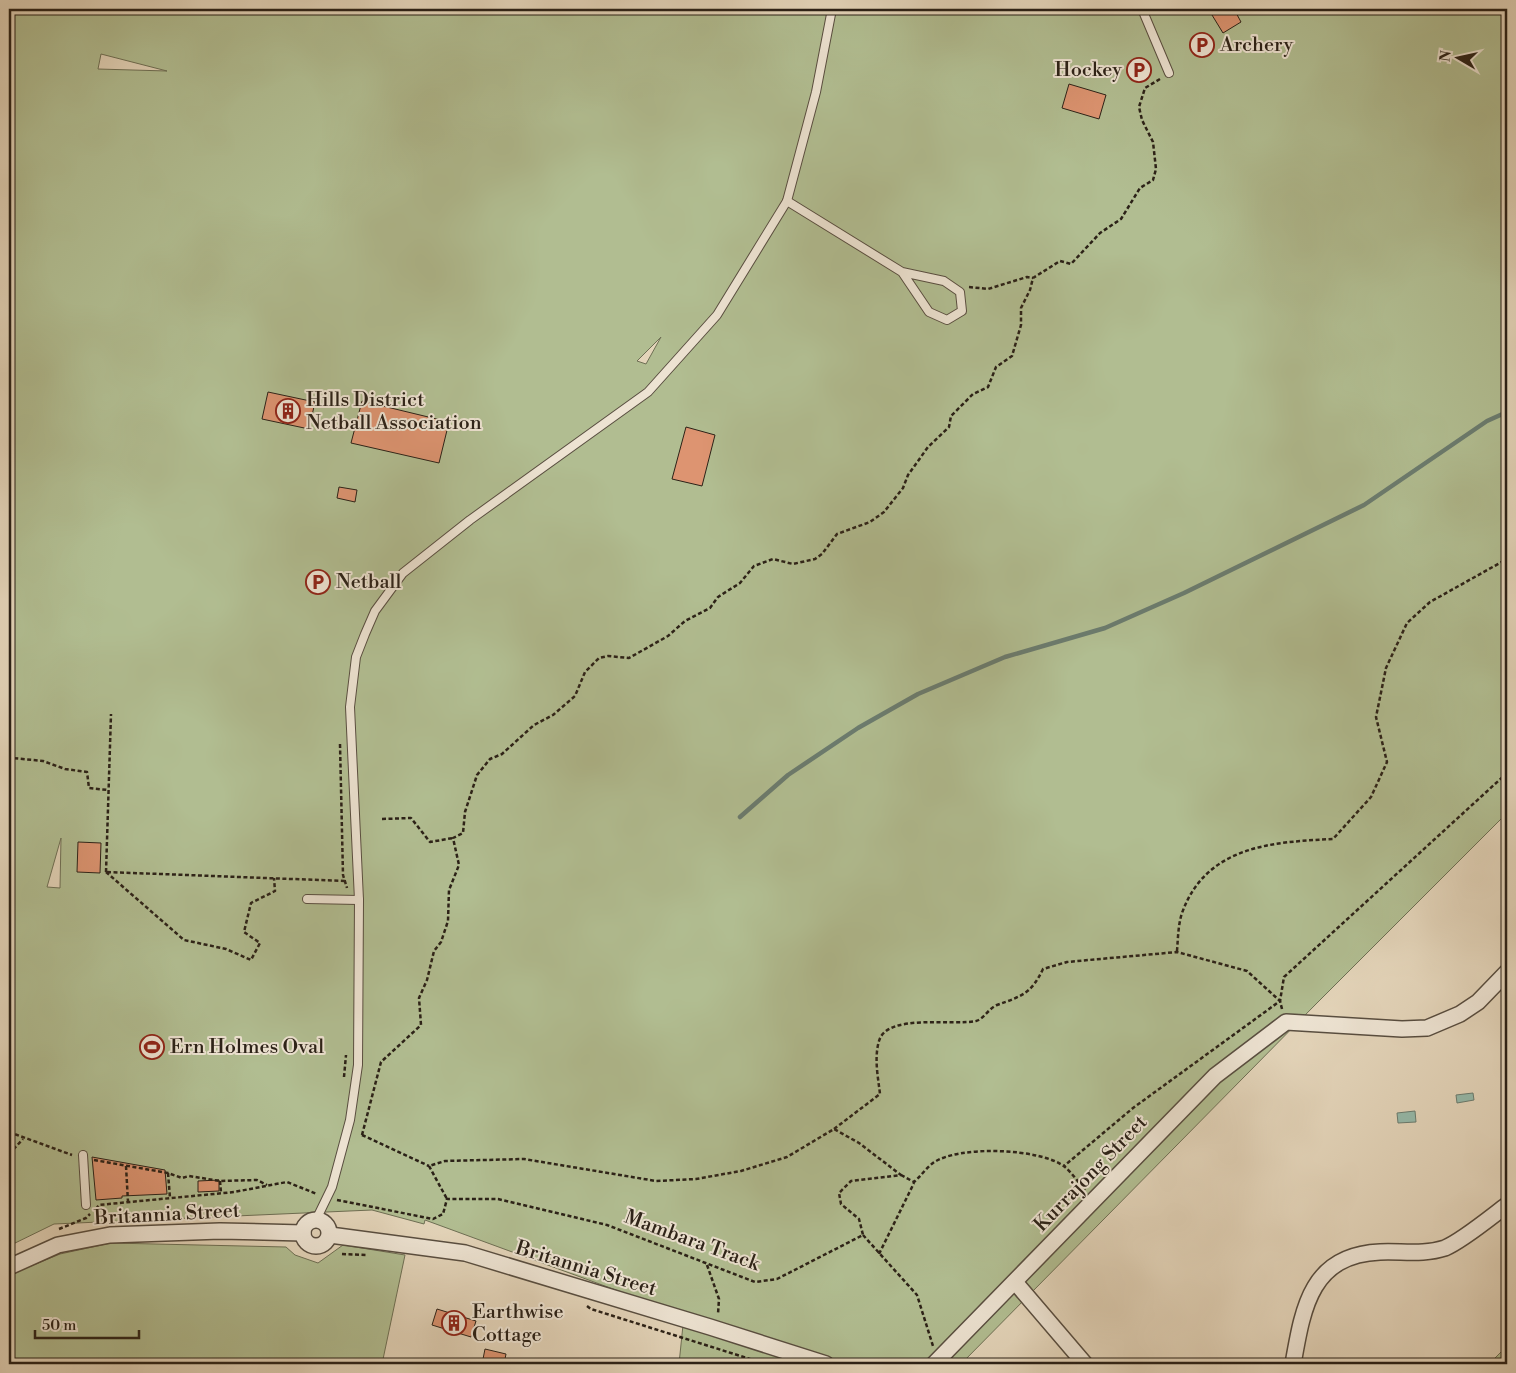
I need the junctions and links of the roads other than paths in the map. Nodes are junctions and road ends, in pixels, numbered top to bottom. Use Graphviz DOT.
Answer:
graph roads {
  1 [pos="832,9"];
  2 [pos="1142,9"];
  3 [pos="1169,73"];
  4 [pos="787,201"];
  5 [pos="902,272"];
  6 [pos="307,899"];
  7 [pos="359,900"];
  8 [pos="1507,972"];
  9 [pos="83,1156"];
  10 [pos="86,1205"];
  11 [pos="1507,1205"];
  12 [pos="316,1220"];
  13 [pos="303,1233"];
  14 [pos="330,1235"];
  15 [pos="9,1267"];
  16 [pos="1015,1282"];
  17 [pos="935,1362"];
  18 [pos="826,1364"];
  19 [pos="1085,1364"];
  20 [pos="1293,1364"];
  1 -- 4 [label="lane"];
  2 -- 3 [label="lane"];
  4 -- 5 [label="lane"];
  4 -- 7 [label="lane"];
  5 -- 5 [label="lane"];
  6 -- 7 [label="lane"];
  7 -- 12 [label="lane"];
  8 -- 16 [label="street, Kurrajong Street"];
  9 -- 10 [label="lane"];
  11 -- 20 [label="street"];
  12 -- 13 [label="street"];
  12 -- 14 [label="street"];
  13 -- 14 [label="street"];
  13 -- 15 [label="street, Britannia Street"];
  14 -- 18 [label="street, Britannia Street"];
  16 -- 17 [label="street, Kurrajong Street"];
  16 -- 19 [label="street"];
}
